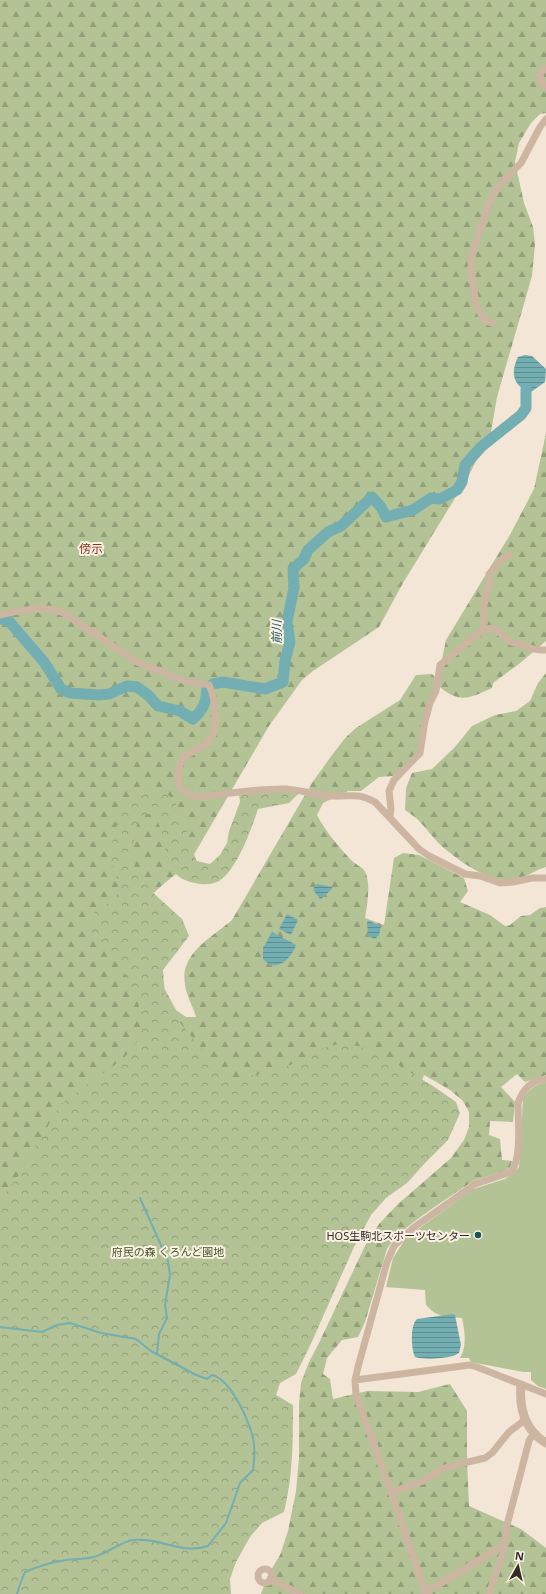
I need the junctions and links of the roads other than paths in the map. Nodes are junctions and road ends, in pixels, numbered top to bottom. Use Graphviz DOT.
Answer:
graph roads {
  1 [pos="546,68"];
  2 [pos="546,86"];
  3 [pos="546,119"];
  4 [pos="493,323"];
  5 [pos="509,555"];
  6 [pos="0,615"];
  7 [pos="484,629"];
  8 [pos="546,650"];
  9 [pos="390,816"];
  10 [pos="546,878"];
  11 [pos="546,1079"];
  12 [pos="355,1380"];
  13 [pos="521,1385"];
  14 [pos="546,1394"];
  15 [pos="525,1420"];
  16 [pos="534,1434"];
  17 [pos="546,1443"];
  18 [pos="391,1492"];
  19 [pos="504,1545"];
  20 [pos="271,1579"];
  21 [pos="425,1593"];
  22 [pos="300,1594"];
  23 [pos="489,1594"];
  1 -- 2 [label="street"];
  3 -- 4 [label="street"];
  5 -- 7 [label="street"];
  6 -- 9 [label="street"];
  7 -- 8 [label="street"];
  7 -- 9 [label="street"];
  9 -- 10 [label="street"];
  11 -- 12 [label="street"];
  12 -- 13 [label="street"];
  12 -- 18 [label="street"];
  13 -- 14 [label="street"];
  13 -- 15 [label="street"];
  15 -- 16 [label="street"];
  15 -- 18 [label="street"];
  16 -- 17 [label="street"];
  16 -- 19 [label="street"];
  18 -- 21 [label="street"];
  19 -- 21 [label="street"];
  19 -- 23 [label="street"];
  20 -- 22 [label="street"];
}
